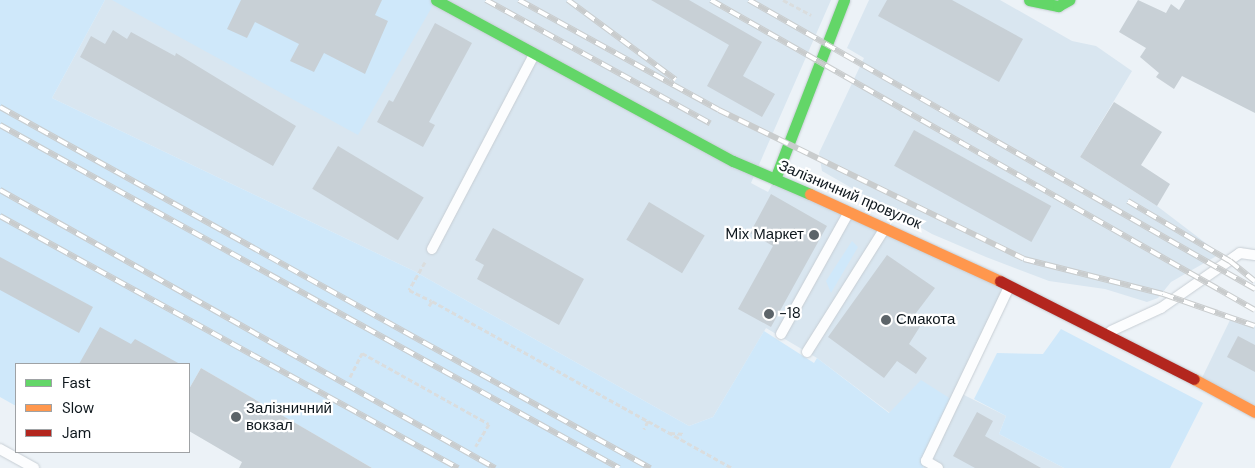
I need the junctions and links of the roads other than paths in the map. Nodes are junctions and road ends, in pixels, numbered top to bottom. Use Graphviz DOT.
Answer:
graph roads {
  1 [pos="436,0"];
  2 [pos="844,0"];
  3 [pos="1029,0"];
  4 [pos="1069,0"];
  5 [pos="535,54"];
  6 [pos="775,179"];
  7 [pos="850,211"];
  8 [pos="886,227"];
  9 [pos="432,249"];
  10 [pos="1255,255"];
  11 [pos="1010,286"];
  12 [pos="1108,333"];
  13 [pos="780,334"];
  14 [pos="807,352"];
  15 [pos="1255,412"];
  16 [pos="0,449"];
  17 [pos="34,468"];
  18 [pos="938,468"];
  1 -- 5 [label="street, Залізничний провулок"];
  2 -- 6 [label="street"];
  3 -- 4 [label="street"];
  5 -- 6 [label="street, Залізничний провулок"];
  5 -- 9 [label="lane"];
  6 -- 7 [label="street, Залізничний провулок"];
  7 -- 8 [label="street, Залізничний провулок"];
  7 -- 13 [label="lane"];
  8 -- 11 [label="street, Залізничний провулок"];
  8 -- 14 [label="lane"];
  10 -- 12 [label="lane"];
  11 -- 12 [label="street, Залізничний провулок"];
  11 -- 18 [label="lane"];
  12 -- 15 [label="street, Залізничний провулок"];
  16 -- 17 [label="lane"];
}
